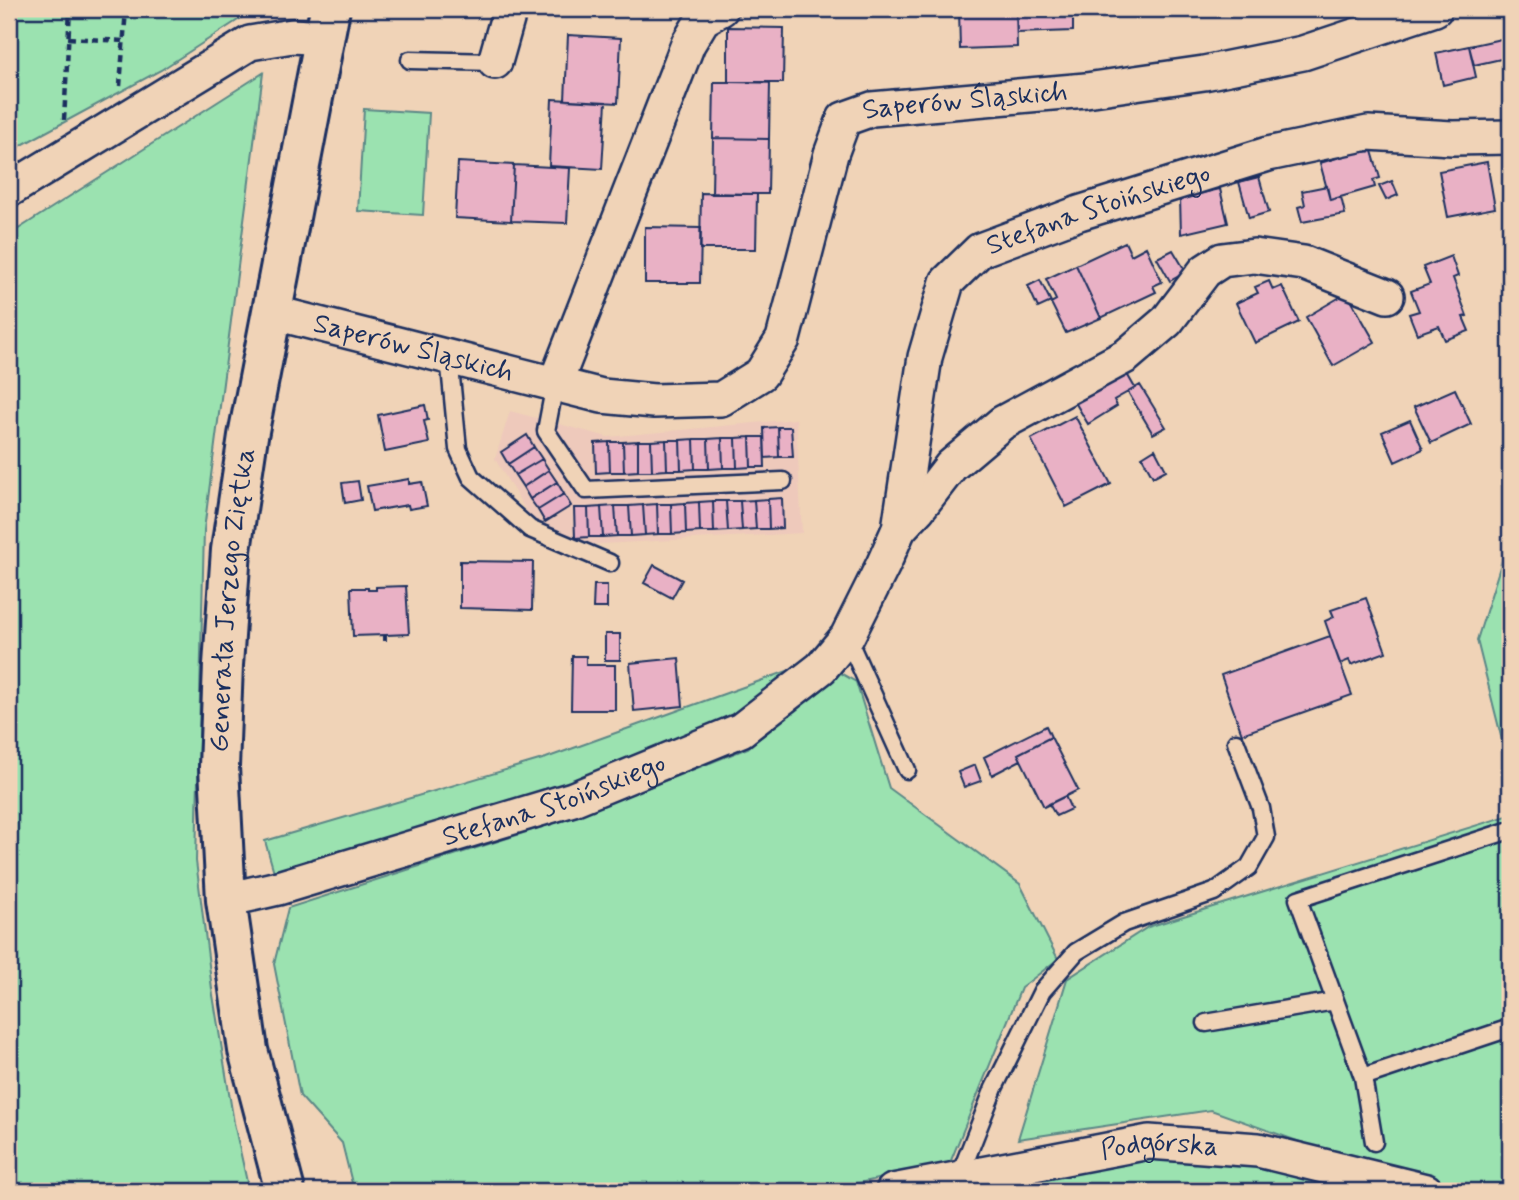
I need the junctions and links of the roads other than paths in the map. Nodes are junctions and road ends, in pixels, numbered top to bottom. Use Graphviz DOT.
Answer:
graph roads {
  1 [pos="510,9"];
  2 [pos="721,9"];
  3 [pos="1435,9"];
  4 [pos="328,23"];
  5 [pos="410,60"];
  6 [pos="495,62"];
  7 [pos="1510,136"];
  8 [pos="9,190"];
  9 [pos="1387,296"];
  10 [pos="271,312"];
  11 [pos="449,357"];
  12 [pos="555,384"];
  13 [pos="783,481"];
  14 [pos="898,529"];
  15 [pos="610,563"];
  16 [pos="847,636"];
  17 [pos="1236,742"];
  18 [pos="907,770"];
  19 [pos="1510,830"];
  20 [pos="226,900"];
  21 [pos="1335,1001"];
  22 [pos="1206,1023"];
  23 [pos="1510,1028"];
  24 [pos="1363,1077"];
  25 [pos="1374,1142"];
  26 [pos="959,1177"];
  27 [pos="285,1191"];
  28 [pos="893,1191"];
  29 [pos="1426,1191"];
  1 -- 6 [label="street"];
  2 -- 12 [label="street"];
  3 -- 12 [label="street, Saperów Śląskich"];
  4 -- 8 [label="street"];
  4 -- 10 [label="main road, Generała Jerzego Ziętka"];
  5 -- 6 [label="lane"];
  7 -- 14 [label="street, Stefana Stoińskiego"];
  9 -- 14 [label="street, Stefana Stoińskiego"];
  10 -- 11 [label="street, Saperów Śląskich"];
  10 -- 20 [label="main road, Generała Jerzego Ziętka"];
  11 -- 12 [label="street, Saperów Śląskich"];
  11 -- 15 [label="lane"];
  12 -- 13 [label="lane"];
  14 -- 16 [label="street, Stefana Stoińskiego"];
  16 -- 18 [label="lane"];
  16 -- 20 [label="street, Stefana Stoińskiego"];
  17 -- 26 [label="lane"];
  19 -- 21 [label="lane"];
  20 -- 27 [label="main road, Generała Jerzego Ziętka"];
  21 -- 22 [label="lane"];
  21 -- 24 [label="lane"];
  23 -- 24 [label="lane"];
  24 -- 25 [label="lane"];
  26 -- 28 [label="street, Podgórska"];
  26 -- 29 [label="street, Podgórska"];
}
